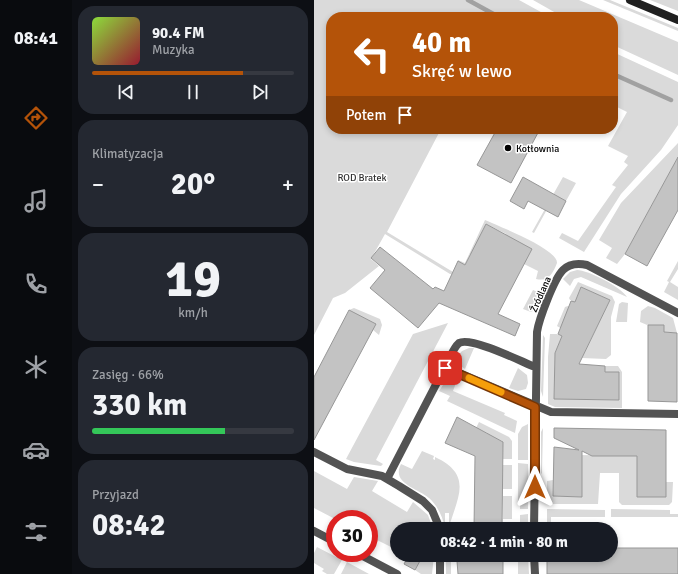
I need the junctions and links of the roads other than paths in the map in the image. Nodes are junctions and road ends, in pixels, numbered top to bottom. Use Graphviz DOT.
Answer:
graph roads {
  1 [pos="630,0"];
  2 [pos="678,20"];
  3 [pos="678,313"];
  4 [pos="535,367"];
  5 [pos="445,368"];
  6 [pos="535,407"];
  7 [pos="678,414"];
  8 [pos="314,452"];
  9 [pos="387,479"];
  10 [pos="437,522"];
  11 [pos="534,522"];
  12 [pos="314,531"];
  13 [pos="326,537"];
  14 [pos="374,562"];
  15 [pos="440,562"];
  16 [pos="535,562"];
  17 [pos="397,574"];
  18 [pos="440,574"];
  19 [pos="536,574"];
  1 -- 2 [label="street"];
  3 -- 4 [label="street, Źródlana"];
  4 -- 5 [label="street"];
  4 -- 6 [label="street, Źródlana"];
  5 -- 6 [label="street"];
  5 -- 9 [label="street"];
  6 -- 7 [label="street"];
  6 -- 11 [label="street, Źródlana"];
  8 -- 9 [label="street"];
  9 -- 10 [label="street"];
  12 -- 13 [label="street"];
  14 -- 17 [label="street"];
  15 -- 18 [label="street"];
  16 -- 19 [label="street"];
}
